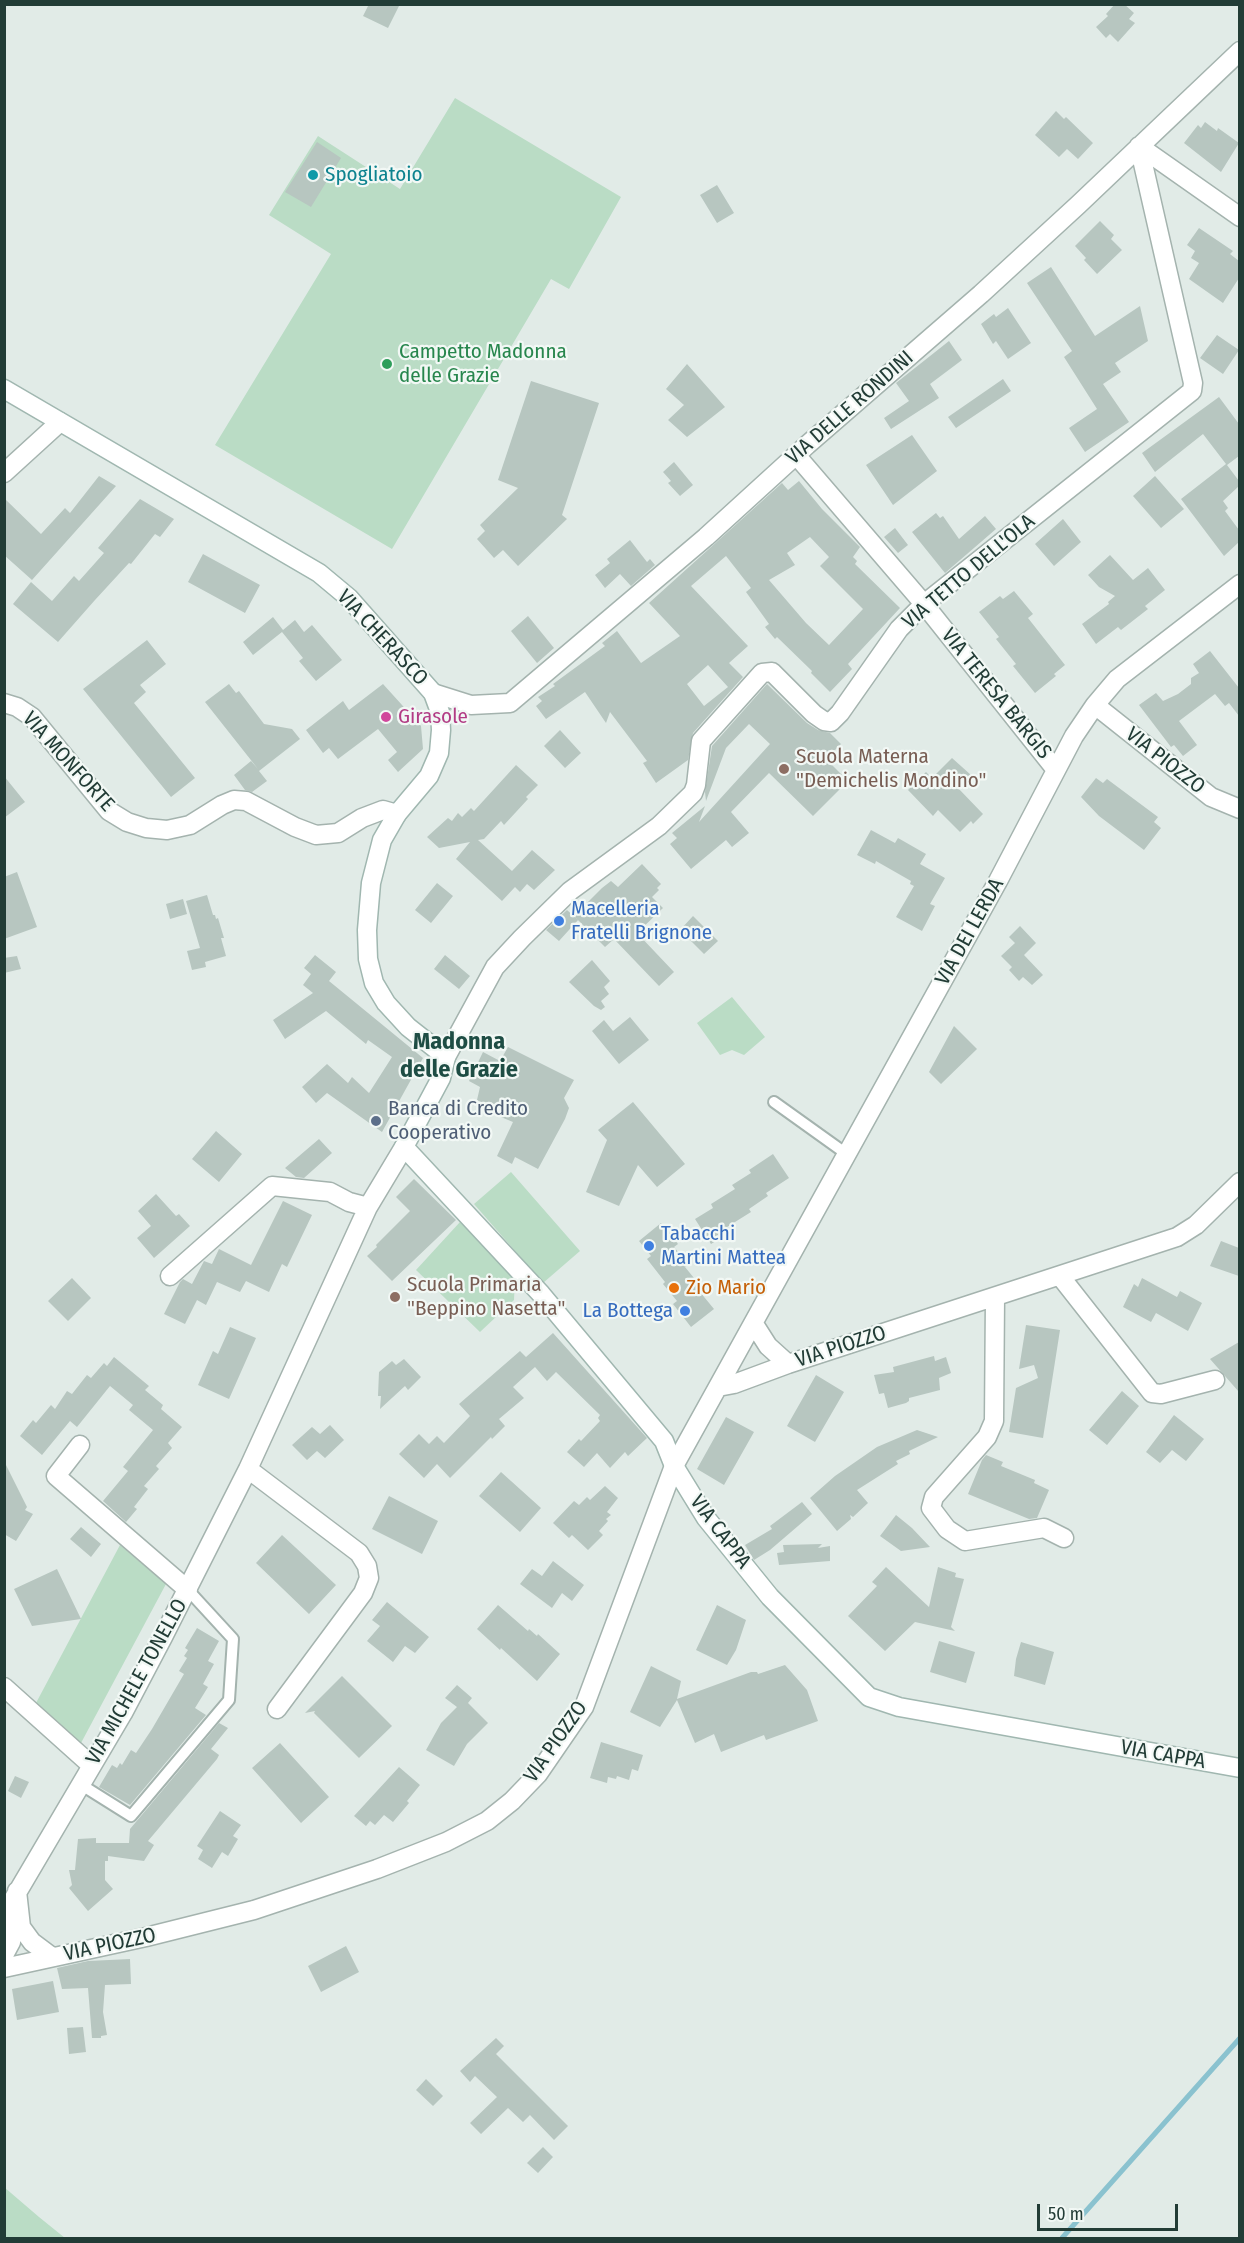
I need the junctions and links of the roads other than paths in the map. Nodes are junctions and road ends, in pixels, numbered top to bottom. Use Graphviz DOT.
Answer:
graph roads {
  1 [pos="1239,51"];
  2 [pos="1138,146"];
  3 [pos="1239,217"];
  4 [pos="4,389"];
  5 [pos="60,422"];
  6 [pos="796,455"];
  7 [pos="4,473"];
  8 [pos="1239,584"];
  9 [pos="924,604"];
  10 [pos="433,693"];
  11 [pos="4,703"];
  12 [pos="1095,705"];
  13 [pos="1056,770"];
  14 [pos="1239,809"];
  15 [pos="397,814"];
  16 [pos="446,1057"];
  17 [pos="774,1102"];
  18 [pos="404,1147"];
  19 [pos="848,1155"];
  20 [pos="1239,1182"];
  21 [pos="368,1207"];
  22 [pos="170,1276"];
  23 [pos="1060,1276"];
  24 [pos="995,1297"];
  25 [pos="754,1324"];
  26 [pos="788,1364"];
  27 [pos="1215,1380"];
  28 [pos="717,1387"];
  29 [pos="80,1445"];
  30 [pos="674,1466"];
  31 [pos="248,1469"];
  32 [pos="1064,1538"];
  33 [pos="188,1590"];
  34 [pos="4,1687"];
  35 [pos="277,1710"];
  36 [pos="91,1765"];
  37 [pos="1239,1768"];
  38 [pos="80,1784"];
  39 [pos="17,1891"];
  40 [pos="4,1915"];
  41 [pos="4,1955"];
  42 [pos="52,1958"];
  43 [pos="4,1968"];
  1 -- 2 [label="street, VIA DELLE RONDINI"];
  2 -- 3 [label="street"];
  2 -- 6 [label="street, VIA DELLE RONDINI"];
  2 -- 9 [label="street, VIA TETTO DELL'OLA"];
  4 -- 5 [label="street, VIA CHERASCO"];
  5 -- 7 [label="street"];
  5 -- 10 [label="street, VIA CHERASCO"];
  6 -- 9 [label="street, VIA TERESA BARGIS"];
  6 -- 10 [label="street, VIA DELLE RONDINI"];
  8 -- 12 [label="street, VIA DEI LERDA"];
  9 -- 13 [label="street, VIA TERESA BARGIS"];
  9 -- 16 [label="street, VIA TETTO DELL'OLA"];
  10 -- 15 [label="street, VIA CHERASCO"];
  11 -- 15 [label="street, VIA MONFORTE"];
  12 -- 13 [label="street, VIA DEI LERDA"];
  12 -- 14 [label="street, VIA PIOZZO"];
  13 -- 19 [label="street, VIA DEI LERDA"];
  15 -- 16 [label="street, VIA CHERASCO"];
  16 -- 18 [label="street"];
  17 -- 19 [label="lane"];
  18 -- 21 [label="street, VIA MICHELE TONELLO"];
  18 -- 30 [label="street, VIA CAPPA"];
  19 -- 25 [label="street, VIA DEI LERDA"];
  20 -- 23 [label="street, VIA PIOZZO"];
  21 -- 22 [label="street"];
  21 -- 31 [label="street, VIA MICHELE TONELLO"];
  23 -- 24 [label="street, VIA PIOZZO"];
  23 -- 27 [label="street"];
  24 -- 26 [label="street, VIA PIOZZO"];
  24 -- 32 [label="street"];
  25 -- 26 [label="street"];
  25 -- 28 [label="street, VIA DEI LERDA"];
  26 -- 28 [label="street, VIA PIOZZO"];
  28 -- 30 [label="street, VIA PIOZZO"];
  29 -- 33 [label="street"];
  30 -- 37 [label="street, VIA CAPPA"];
  30 -- 42 [label="street, VIA PIOZZO"];
  31 -- 33 [label="street, VIA MICHELE TONELLO"];
  31 -- 35 [label="street"];
  33 -- 36 [label="street, VIA MICHELE TONELLO"];
  33 -- 38 [label="lane"];
  34 -- 36 [label="street"];
  36 -- 38 [label="street, VIA MICHELE TONELLO"];
  38 -- 39 [label="street, VIA MICHELE TONELLO"];
  39 -- 40 [label="street, VIA MICHELE TONELLO"];
  39 -- 41 [label="street, VIA MICHELE TONELLO"];
  39 -- 42 [label="street"];
  42 -- 43 [label="street, VIA PIOZZO"];
}
